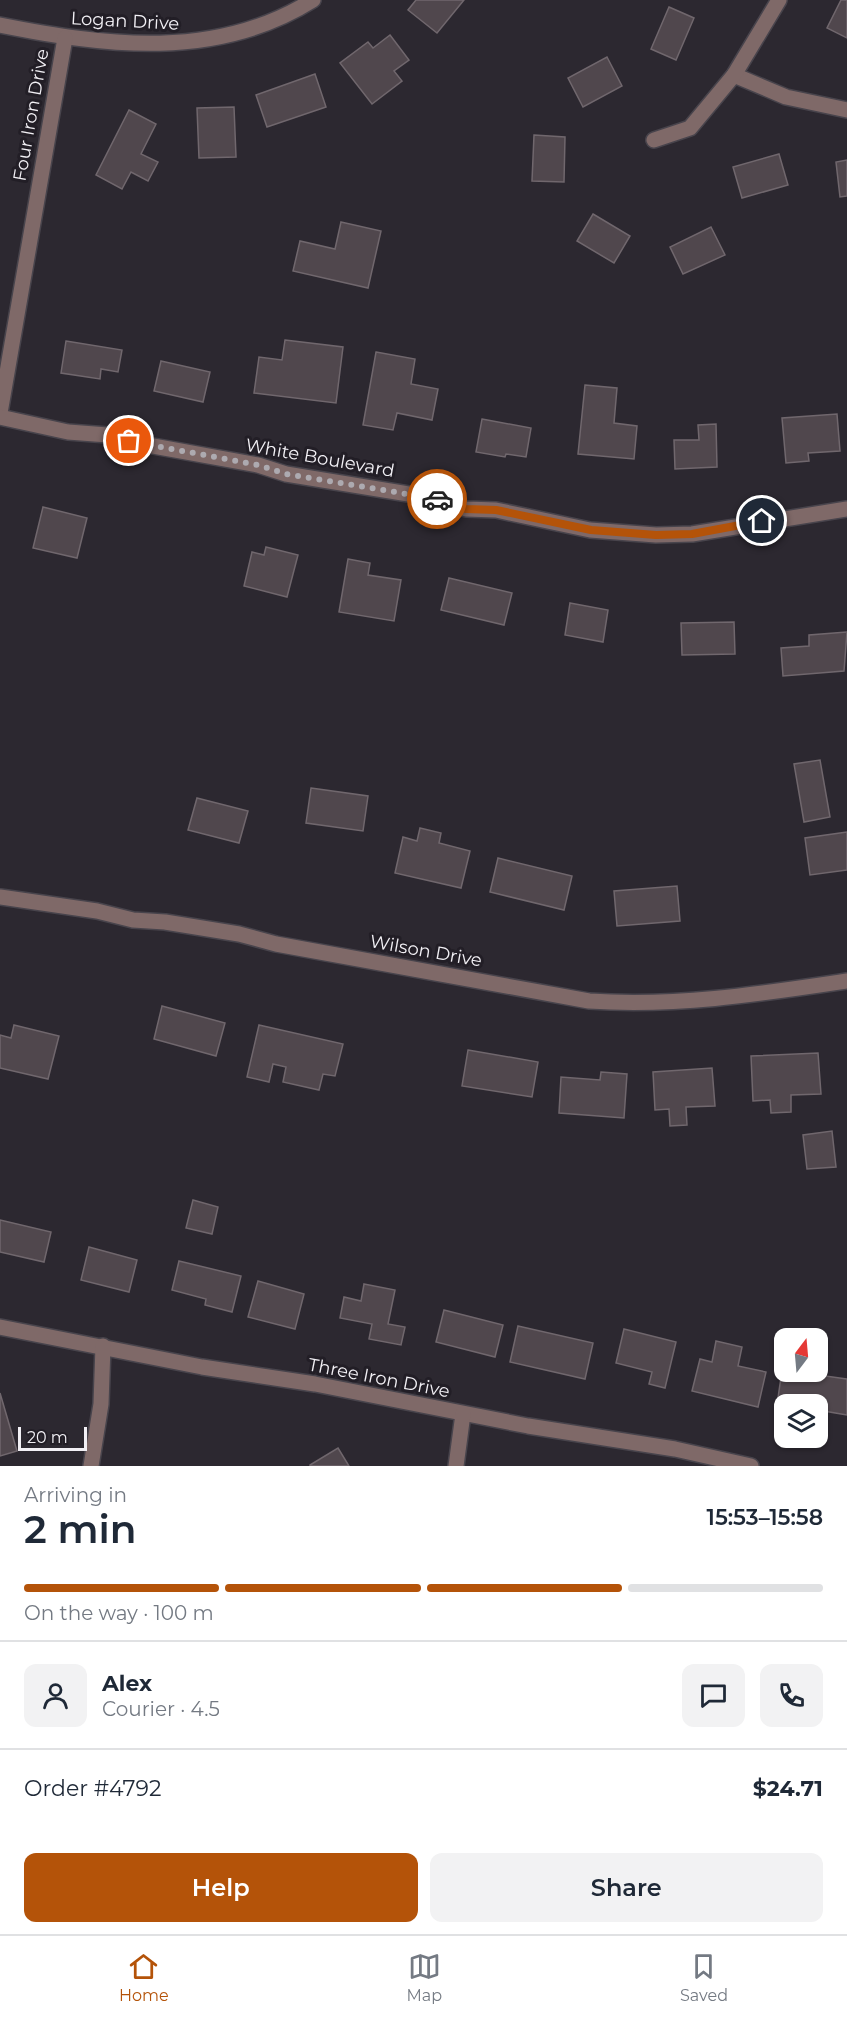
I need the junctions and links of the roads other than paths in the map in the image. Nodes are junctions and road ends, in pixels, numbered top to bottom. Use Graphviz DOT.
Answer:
graph roads {
  1 [pos="313,0"];
  2 [pos="779,0"];
  3 [pos="0,26"];
  4 [pos="65,38"];
  5 [pos="734,75"];
  6 [pos="847,110"];
  7 [pos="654,140"];
  8 [pos="4,360"];
  9 [pos="0,415"];
  10 [pos="847,509"];
  11 [pos="0,897"];
  12 [pos="847,981"];
  13 [pos="0,1327"];
  14 [pos="103,1346"];
  15 [pos="463,1414"];
  16 [pos="91,1466"];
  17 [pos="456,1466"];
  18 [pos="751,1466"];
  1 -- 4 [label="street, Logan Drive"];
  2 -- 5 [label="street"];
  3 -- 4 [label="street, Logan Drive"];
  4 -- 8 [label="street, Four Iron Drive"];
  5 -- 6 [label="street"];
  5 -- 7 [label="street"];
  8 -- 9 [label="street, Four Iron Drive"];
  9 -- 10 [label="street, White Boulevard"];
  11 -- 12 [label="street, Wilson Drive"];
  13 -- 14 [label="street, Three Iron Drive"];
  14 -- 15 [label="street, Three Iron Drive"];
  14 -- 16 [label="street"];
  15 -- 17 [label="street"];
  15 -- 18 [label="street, Three Iron Drive"];
}
